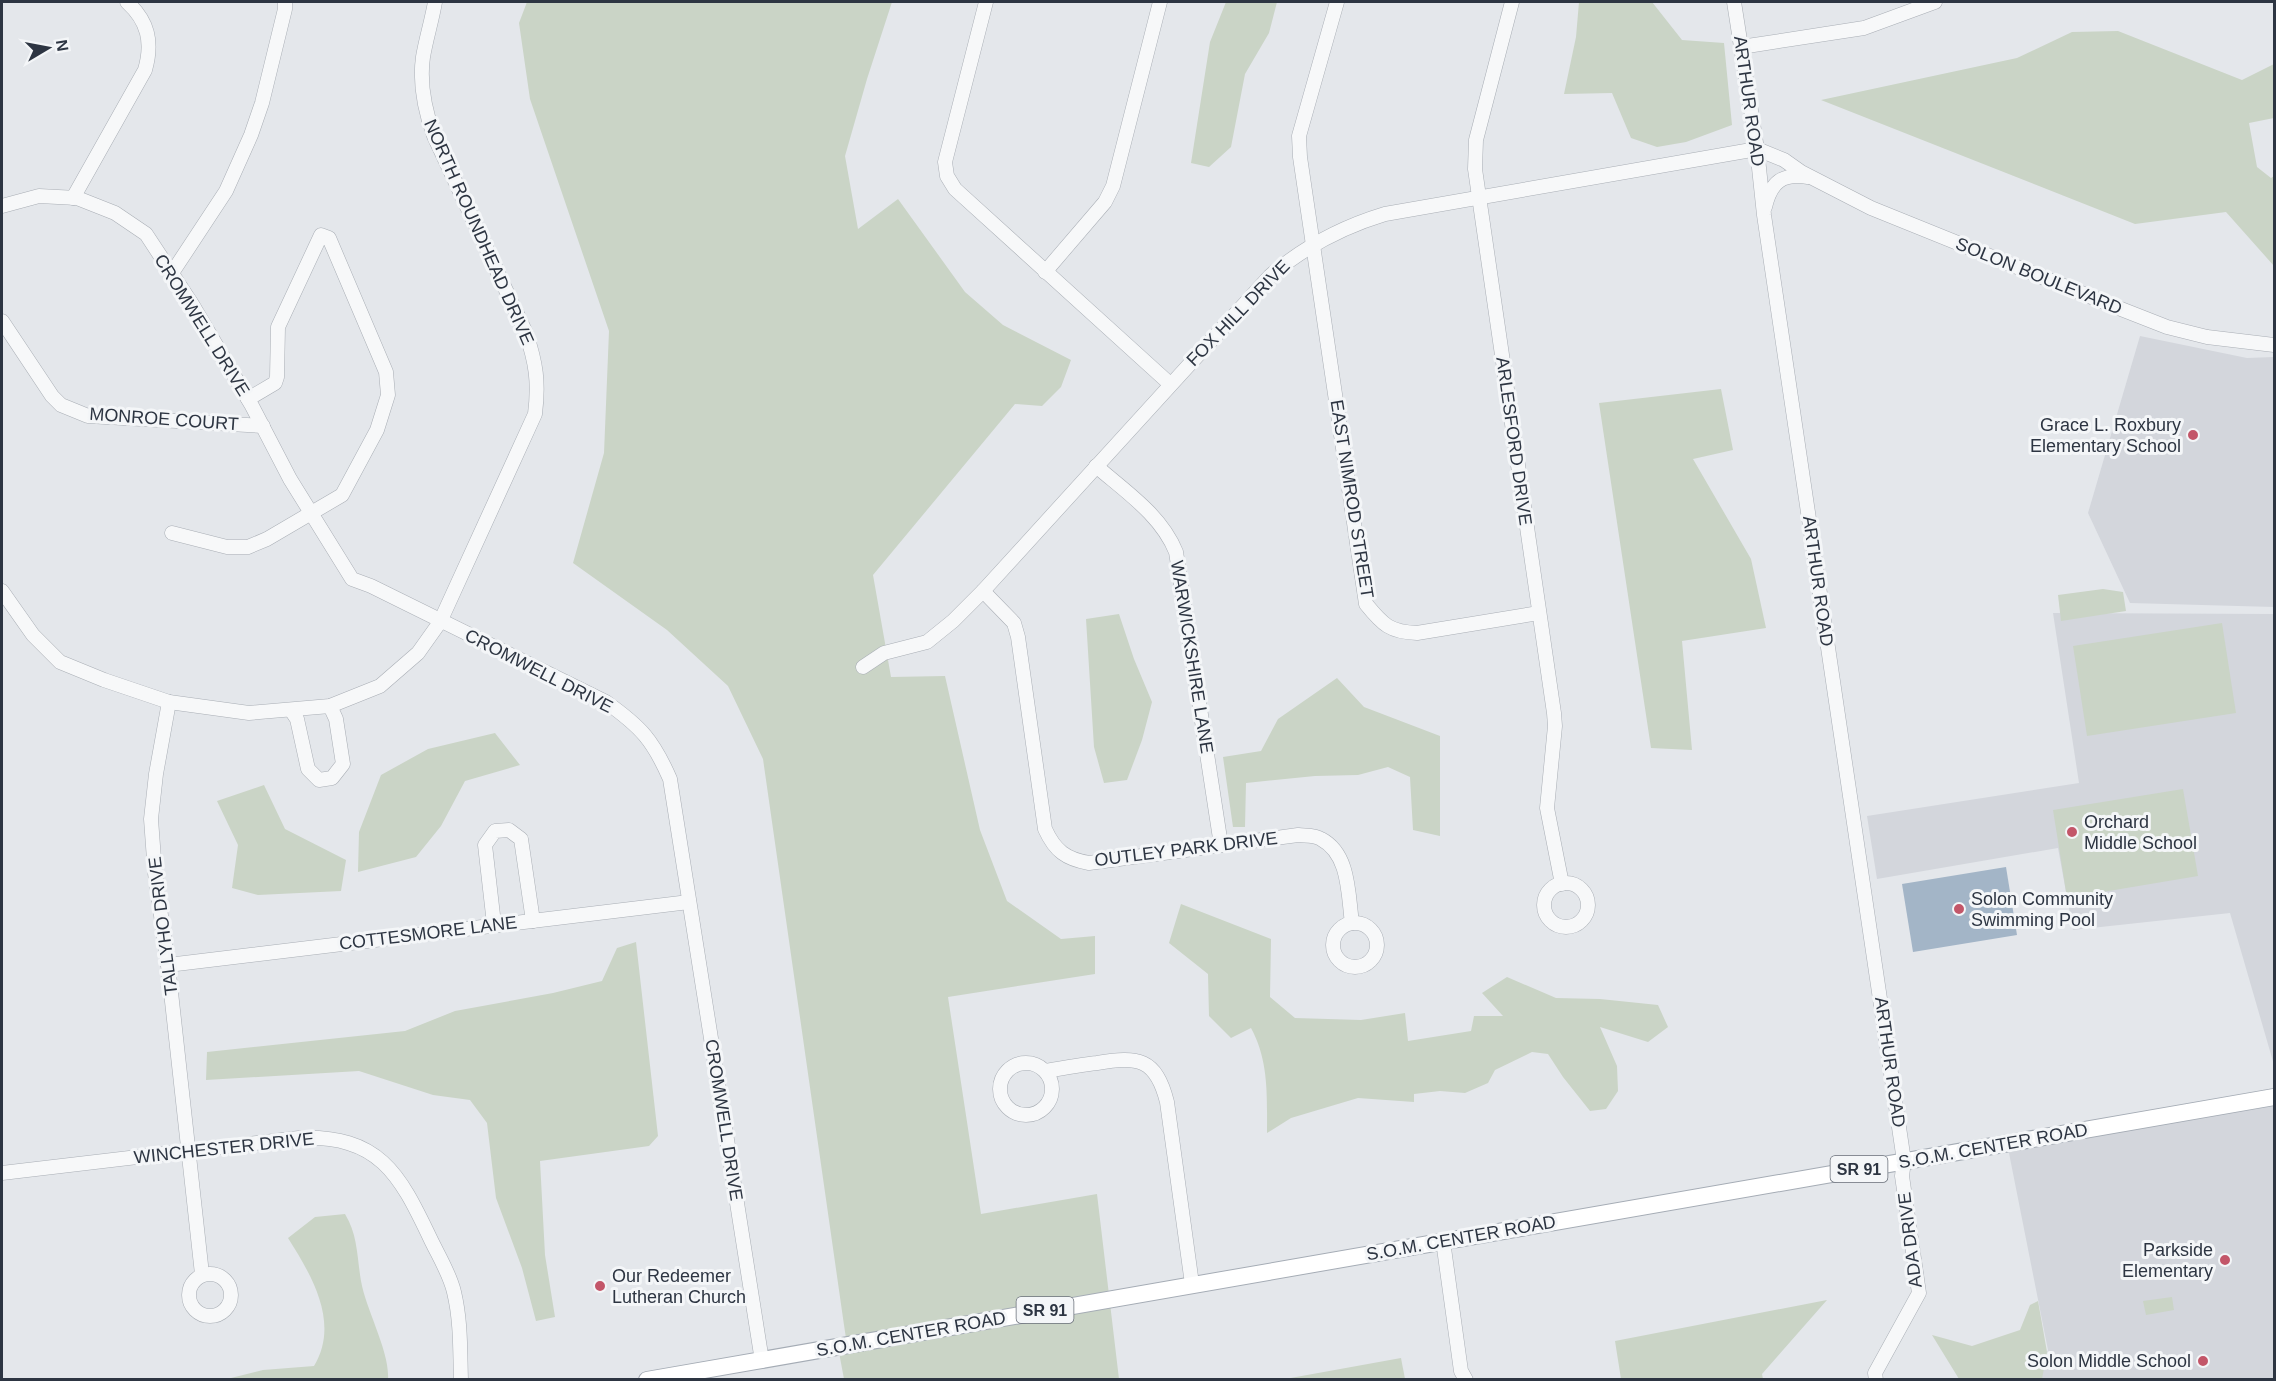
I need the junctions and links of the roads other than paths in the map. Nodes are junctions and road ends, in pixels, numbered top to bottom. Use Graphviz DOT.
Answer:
graph roads {
  1 [pos="127,2"];
  2 [pos="285,2"];
  3 [pos="435,2"];
  4 [pos="986,2"];
  5 [pos="1160,2"];
  6 [pos="1337,2"];
  7 [pos="1512,2"];
  8 [pos="1734,2"];
  9 [pos="1935,2"];
  10 [pos="1741,47"];
  11 [pos="1757,149"];
  12 [pos="1812,178"];
  13 [pos="1479,197"];
  14 [pos="74,198"];
  15 [pos="2,206"];
  16 [pos="1764,215"];
  17 [pos="1314,245"];
  18 [pos="1045,272"];
  19 [pos="172,273"];
  20 [pos="2,321"];
  21 [pos="2274,345"];
  22 [pos="1170,384"];
  23 [pos="248,399"];
  24 [pos="263,426"];
  25 [pos="1096,466"];
  26 [pos="312,514"];
  27 [pos="172,533"];
  28 [pos="2,591"];
  29 [pos="983,591"];
  30 [pos="1539,613"];
  31 [pos="440,622"];
  32 [pos="863,667"];
  33 [pos="169,702"];
  34 [pos="330,706"];
  35 [pos="291,710"];
  36 [pos="1221,845"];
  37 [pos="1562,884"];
  38 [pos="689,902"];
  39 [pos="533,921"];
  40 [pos="1352,923"];
  41 [pos="494,924"];
  42 [pos="168,965"];
  43 [pos="1046,1071"];
  44 [pos="2274,1097"];
  45 [pos="188,1151"];
  46 [pos="1904,1161"];
  47 [pos="2,1173"];
  48 [pos="1443,1241"];
  49 [pos="202,1274"];
  50 [pos="1192,1284"];
  51 [pos="762,1361"];
  52 [pos="462,1380"];
  53 [pos="647,1380"];
  54 [pos="1466,1380"];
  55 [pos="1876,1380"];
  1 -- 14 [label="street"];
  2 -- 19 [label="street"];
  3 -- 31 [label="street, NORTH ROUNDHEAD DRIVE"];
  4 -- 18 [label="street"];
  5 -- 18 [label="street"];
  6 -- 17 [label="street, EAST NIMROD STREET"];
  7 -- 13 [label="street, ARLESFORD DRIVE"];
  8 -- 10 [label="street, ARTHUR ROAD"];
  9 -- 10 [label="street"];
  10 -- 11 [label="street, ARTHUR ROAD"];
  11 -- 12 [label="street, SOLON BOULEVARD"];
  11 -- 13 [label="street, FOX HILL DRIVE"];
  11 -- 16 [label="street, ARTHUR ROAD"];
  12 -- 16 [label="street, SOLON BOULEVARD"];
  12 -- 21 [label="street, SOLON BOULEVARD"];
  13 -- 17 [label="street, FOX HILL DRIVE"];
  13 -- 30 [label="street, ARLESFORD DRIVE"];
  14 -- 15 [label="street, CROMWELL DRIVE"];
  14 -- 19 [label="street, CROMWELL DRIVE"];
  16 -- 46 [label="street, ARTHUR ROAD"];
  17 -- 22 [label="street, FOX HILL DRIVE"];
  17 -- 30 [label="street, EAST NIMROD STREET"];
  18 -- 22 [label="street"];
  19 -- 23 [label="street, CROMWELL DRIVE"];
  20 -- 24 [label="street, MONROE COURT"];
  22 -- 25 [label="street, FOX HILL DRIVE"];
  23 -- 24 [label="street, CROMWELL DRIVE"];
  23 -- 26 [label="street"];
  24 -- 26 [label="street, CROMWELL DRIVE"];
  25 -- 29 [label="street, FOX HILL DRIVE"];
  25 -- 36 [label="street, WARWICKSHIRE LANE"];
  26 -- 27 [label="street"];
  26 -- 31 [label="street, CROMWELL DRIVE"];
  28 -- 33 [label="street, NORTH ROUNDHEAD DRIVE"];
  29 -- 32 [label="street, FOX HILL DRIVE"];
  29 -- 36 [label="street, OUTLEY PARK DRIVE"];
  30 -- 37 [label="street, ARLESFORD DRIVE"];
  31 -- 34 [label="street, NORTH ROUNDHEAD DRIVE"];
  31 -- 38 [label="street, CROMWELL DRIVE"];
  33 -- 35 [label="street, NORTH ROUNDHEAD DRIVE"];
  33 -- 42 [label="street, TALLYHO DRIVE"];
  34 -- 35 [label="street, NORTH ROUNDHEAD DRIVE"];
  34 -- 35 [label="street"];
  36 -- 40 [label="street, OUTLEY PARK DRIVE"];
  38 -- 39 [label="street, COTTESMORE LANE"];
  38 -- 51 [label="street, CROMWELL DRIVE"];
  39 -- 41 [label="street, COTTESMORE LANE"];
  39 -- 41 [label="street"];
  41 -- 42 [label="street, COTTESMORE LANE"];
  42 -- 45 [label="street, TALLYHO DRIVE"];
  43 -- 50 [label="street"];
  44 -- 46 [label="main road, S.O.M. CENTER ROAD / SR 91"];
  45 -- 47 [label="street, WINCHESTER DRIVE"];
  45 -- 49 [label="street, TALLYHO DRIVE"];
  45 -- 52 [label="street, WINCHESTER DRIVE"];
  46 -- 48 [label="main road, S.O.M. CENTER ROAD / SR 91"];
  46 -- 55 [label="street, ADA DRIVE"];
  48 -- 50 [label="main road, S.O.M. CENTER ROAD / SR 91"];
  48 -- 54 [label="street"];
  50 -- 51 [label="main road, S.O.M. CENTER ROAD / SR 91"];
  51 -- 53 [label="main road, S.O.M. CENTER ROAD / SR 91"];
}
